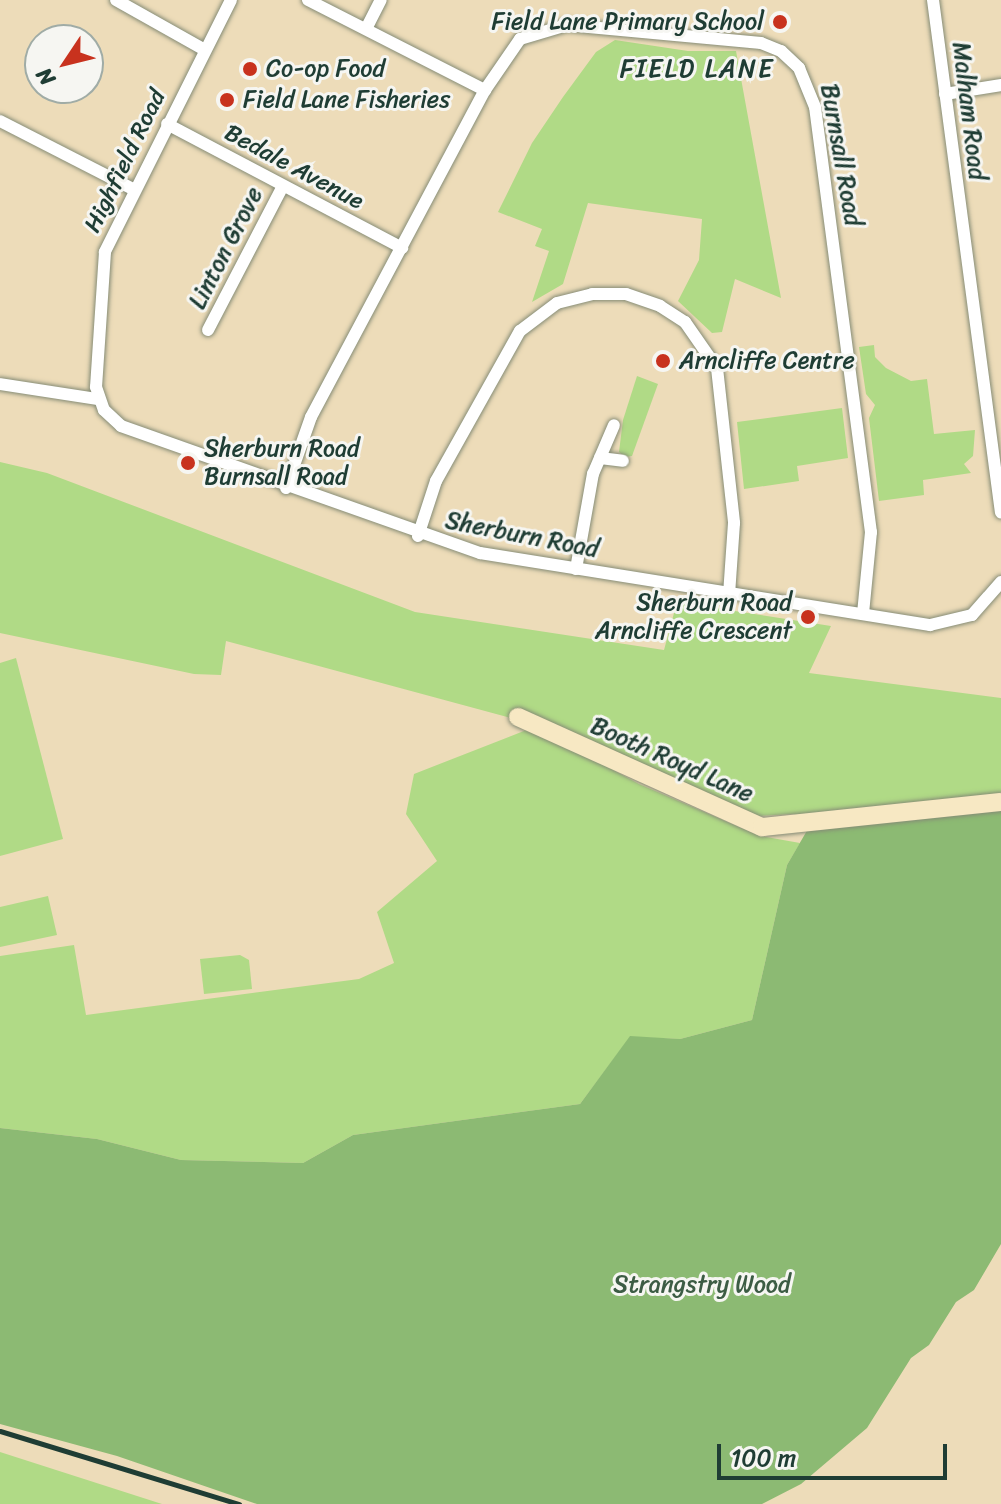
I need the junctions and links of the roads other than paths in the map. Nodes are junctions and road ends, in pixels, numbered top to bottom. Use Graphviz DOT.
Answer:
graph roads {
  1 [pos="116,0"];
  2 [pos="231,0"];
  3 [pos="308,0"];
  4 [pos="381,0"];
  5 [pos="933,0"];
  6 [pos="367,27"];
  7 [pos="205,50"];
  8 [pos="1001,85"];
  9 [pos="485,90"];
  10 [pos="945,94"];
  11 [pos="0,121"];
  12 [pos="167,124"];
  13 [pos="283,186"];
  14 [pos="133,189"];
  15 [pos="402,248"];
  16 [pos="208,330"];
  17 [pos="0,384"];
  18 [pos="97,399"];
  19 [pos="614,425"];
  20 [pos="600,458"];
  21 [pos="623,461"];
  22 [pos="998,468"];
  23 [pos="286,488"];
  24 [pos="1001,513"];
  25 [pos="418,536"];
  26 [pos="576,569"];
  27 [pos="1001,582"];
  28 [pos="729,594"];
  29 [pos="863,614"];
  30 [pos="518,717"];
  31 [pos="1001,802"];
  1 -- 7 [label="street"];
  2 -- 7 [label="street, Highfield Road"];
  3 -- 6 [label="street"];
  4 -- 6 [label="street"];
  5 -- 10 [label="street, Malham Road"];
  6 -- 9 [label="street"];
  7 -- 12 [label="street, Highfield Road"];
  8 -- 10 [label="street"];
  9 -- 15 [label="street, Burnsall Road"];
  9 -- 29 [label="street, Burnsall Road"];
  10 -- 22 [label="street, Malham Road"];
  11 -- 14 [label="street"];
  12 -- 13 [label="street, Bedale Avenue"];
  12 -- 14 [label="street, Highfield Road"];
  13 -- 15 [label="street, Bedale Avenue"];
  13 -- 16 [label="street, Linton Grove"];
  14 -- 18 [label="street, Highfield Road"];
  15 -- 23 [label="street, Burnsall Road"];
  17 -- 18 [label="street"];
  18 -- 23 [label="street, Sherburn Road"];
  19 -- 20 [label="street"];
  20 -- 21 [label="street"];
  20 -- 26 [label="street"];
  22 -- 24 [label="street, Malham Road"];
  23 -- 25 [label="street, Sherburn Road"];
  25 -- 26 [label="street, Sherburn Road"];
  25 -- 28 [label="street"];
  26 -- 28 [label="street, Sherburn Road"];
  27 -- 29 [label="street, Sherburn Road"];
  28 -- 29 [label="street, Sherburn Road"];
  30 -- 31 [label="street, Booth Royd Lane"];
}
